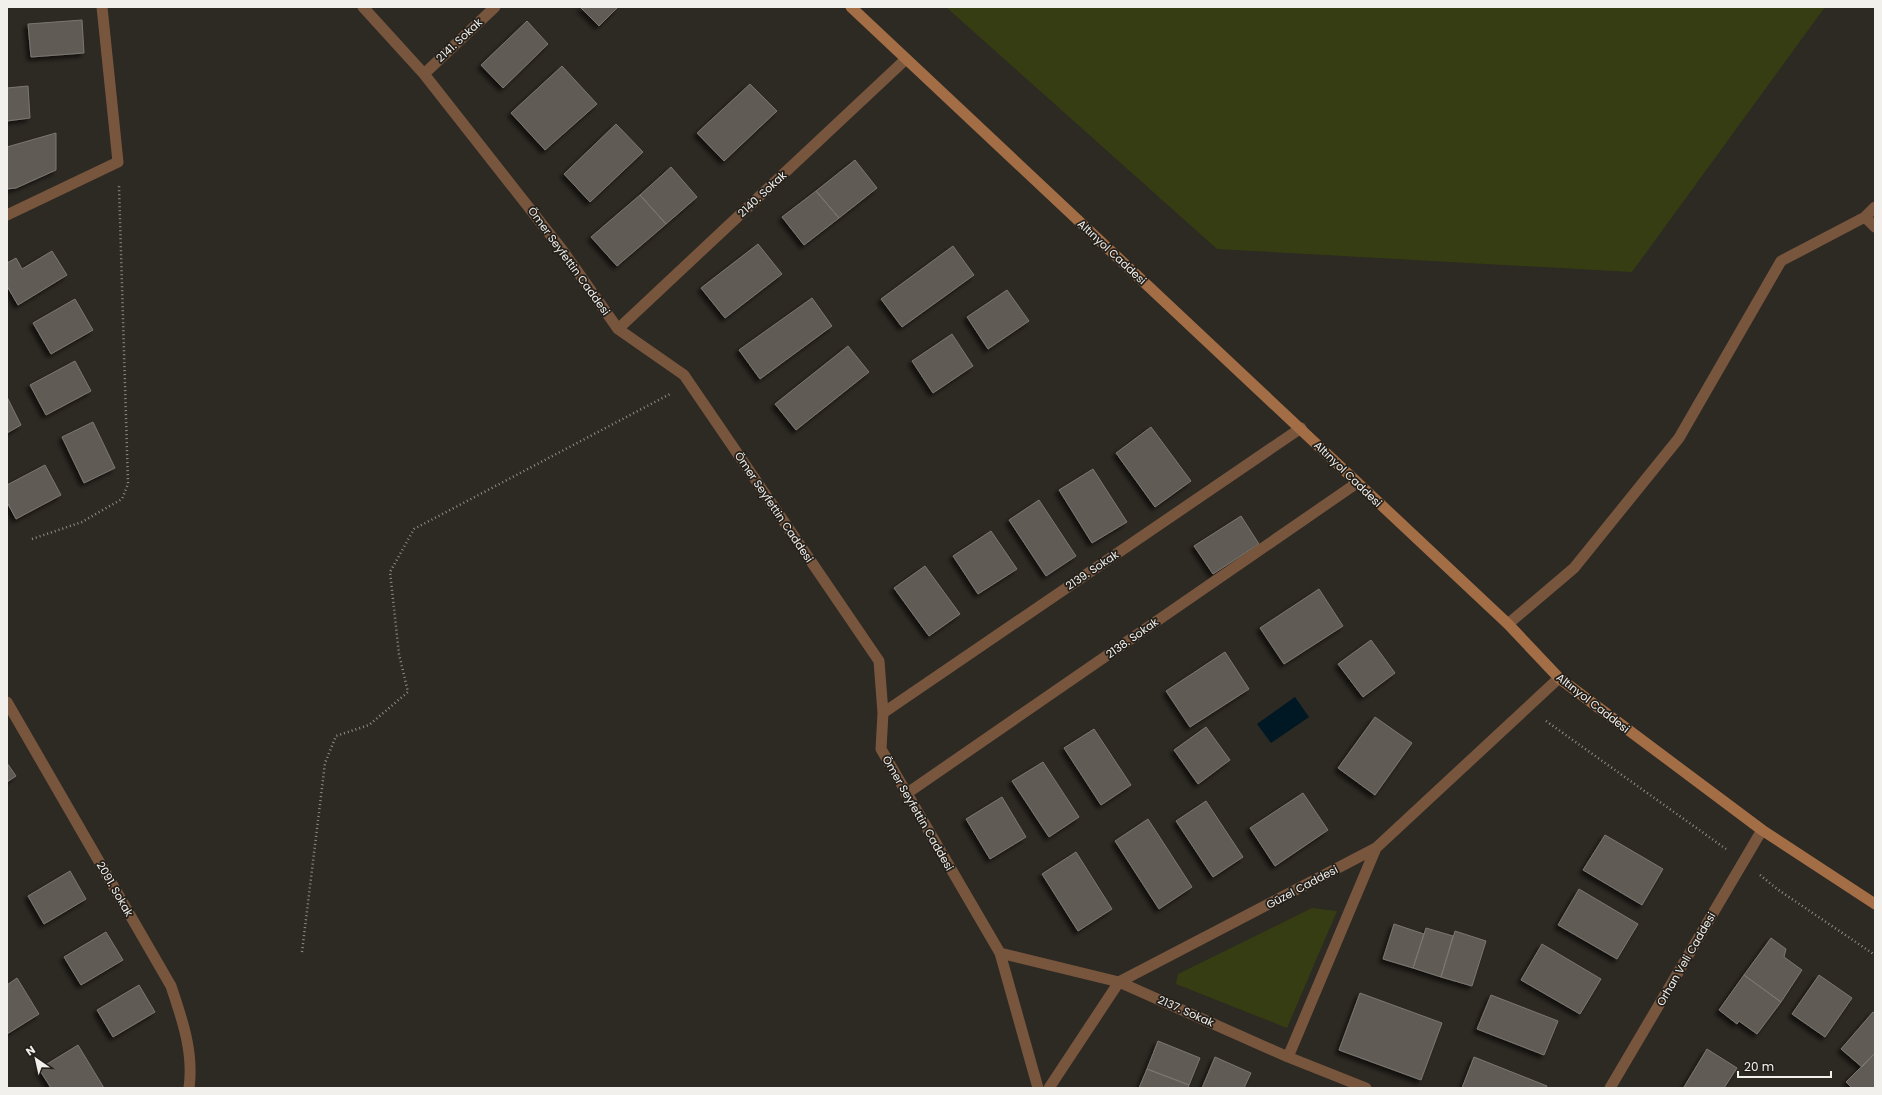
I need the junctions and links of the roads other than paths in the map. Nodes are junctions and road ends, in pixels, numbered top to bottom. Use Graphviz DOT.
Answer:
graph roads {
  1 [pos="102,7"];
  2 [pos="363,7"];
  3 [pos="495,7"];
  4 [pos="851,7"];
  5 [pos="906,59"];
  6 [pos="424,74"];
  7 [pos="1875,207"];
  8 [pos="7,215"];
  9 [pos="1865,217"];
  10 [pos="1875,227"];
  11 [pos="618,329"];
  12 [pos="1301,428"];
  13 [pos="1357,483"];
  14 [pos="1508,624"];
  15 [pos="1559,678"];
  16 [pos="7,702"];
  17 [pos="883,712"];
  18 [pos="906,794"];
  19 [pos="1762,830"];
  20 [pos="1376,848"];
  21 [pos="1875,904"];
  22 [pos="1000,953"];
  23 [pos="1119,982"];
  24 [pos="1288,1057"];
  25 [pos="189,1088"];
  26 [pos="1038,1088"];
  27 [pos="1049,1088"];
  28 [pos="1366,1088"];
  29 [pos="1610,1088"];
  1 -- 8 [label="street"];
  2 -- 6 [label="street, Ömer Seyfettin Caddesi"];
  3 -- 6 [label="street, 2141. Sokak"];
  4 -- 5 [label="main road, Altınyol Caddesi"];
  5 -- 11 [label="street, 2140. Sokak"];
  5 -- 12 [label="main road, Altınyol Caddesi"];
  6 -- 11 [label="street, Ömer Seyfettin Caddesi"];
  7 -- 9 [label="street"];
  9 -- 10 [label="street"];
  9 -- 14 [label="street"];
  11 -- 17 [label="street, Ömer Seyfettin Caddesi"];
  12 -- 13 [label="main road, Altınyol Caddesi"];
  12 -- 17 [label="street, 2139. Sokak"];
  13 -- 14 [label="main road, Altınyol Caddesi"];
  13 -- 18 [label="street, 2138. Sokak"];
  14 -- 15 [label="main road, Altınyol Caddesi"];
  15 -- 19 [label="main road, Altınyol Caddesi"];
  15 -- 20 [label="street, Güzel Caddesi"];
  16 -- 25 [label="street, 2091. Sokak"];
  17 -- 18 [label="street, Ömer Seyfettin Caddesi"];
  18 -- 22 [label="street, Ömer Seyfettin Caddesi"];
  19 -- 21 [label="main road, Altınyol Caddesi"];
  19 -- 29 [label="street, Orhan Veli Caddesi"];
  20 -- 23 [label="street, Güzel Caddesi"];
  20 -- 24 [label="street"];
  22 -- 23 [label="street, 2137. Sokak"];
  22 -- 26 [label="street, Ömer Seyfettin Caddesi"];
  23 -- 24 [label="street, 2137. Sokak"];
  23 -- 27 [label="street, Güzel Caddesi"];
  24 -- 28 [label="street, 2137. Sokak"];
}
